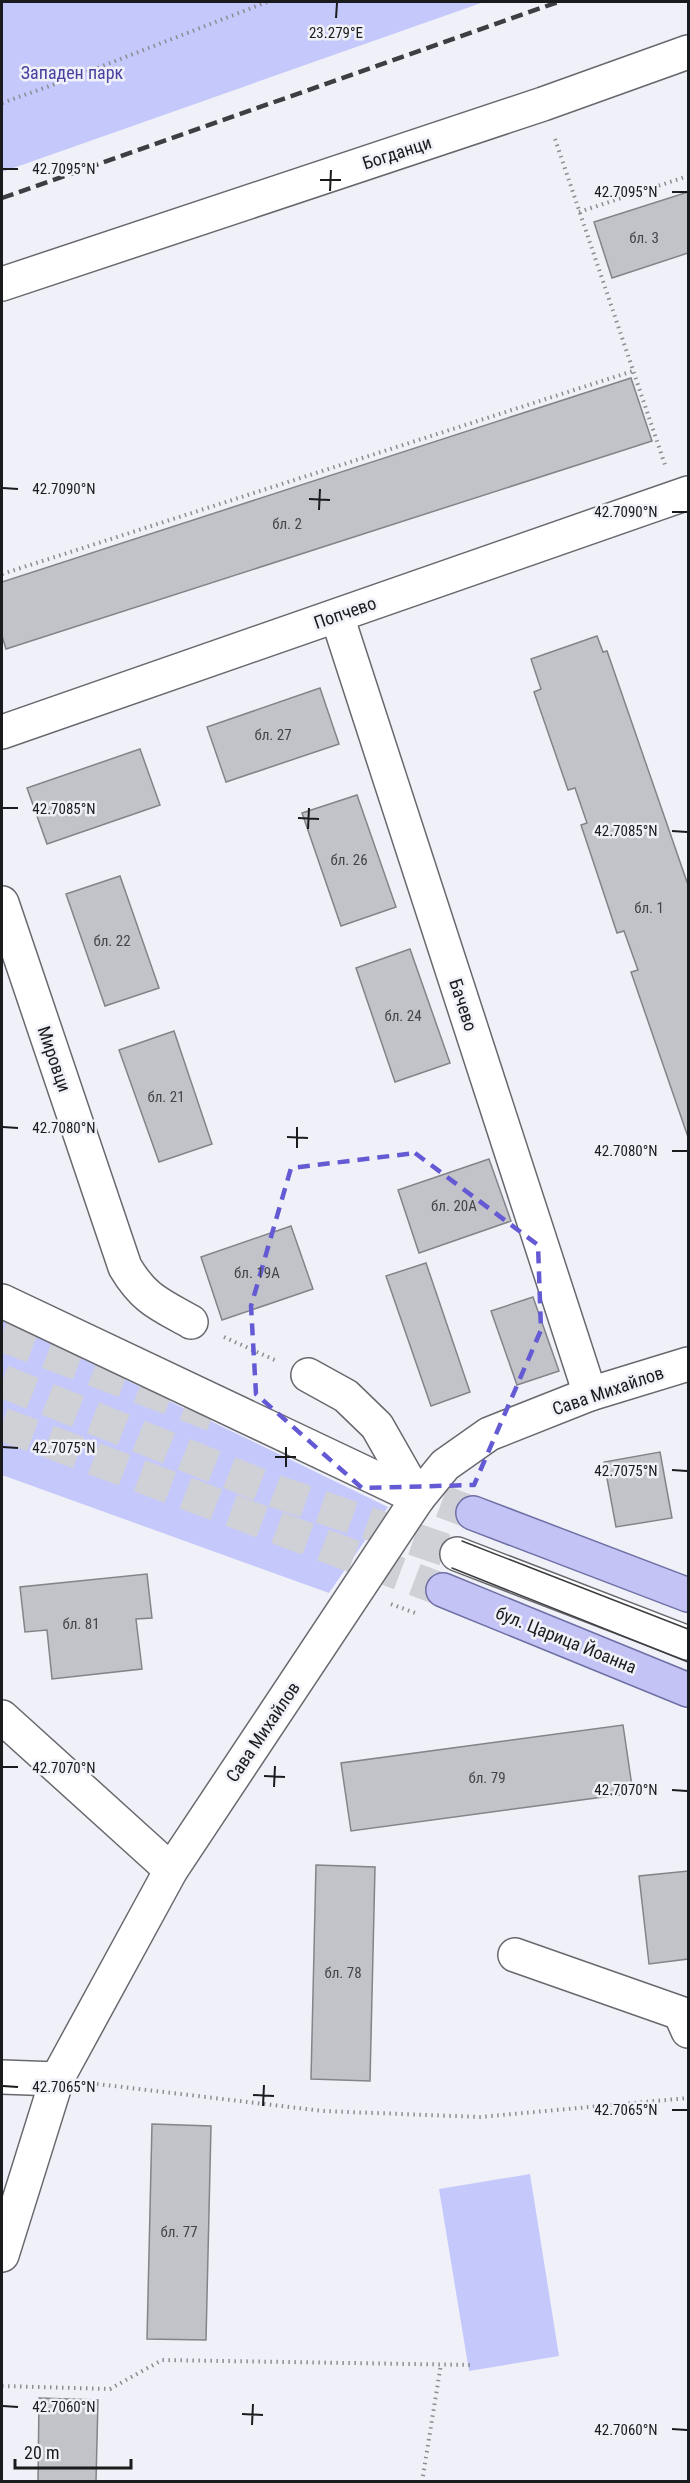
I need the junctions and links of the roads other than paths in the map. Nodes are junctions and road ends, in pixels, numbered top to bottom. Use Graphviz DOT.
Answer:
graph roads {
  1 [pos="688,52"];
  2 [pos="2,284"];
  3 [pos="682,496"];
  4 [pos="337,616"];
  5 [pos="2,732"];
  6 [pos="2,903"];
  7 [pos="2,1301"];
  8 [pos="191,1322"];
  9 [pos="688,1364"];
  10 [pos="308,1375"];
  11 [pos="590,1394"];
  12 [pos="418,1498"];
  13 [pos="472,1513"];
  14 [pos="457,1554"];
  15 [pos="443,1590"];
  16 [pos="688,1595"];
  17 [pos="688,1643"];
  18 [pos="688,1690"];
  19 [pos="2,1717"];
  20 [pos="171,1870"];
  21 [pos="515,1955"];
  22 [pos="688,2031"];
  23 [pos="2,2077"];
  24 [pos="57,2079"];
  25 [pos="2,2256"];
  1 -- 2 [label="street, Богданци"];
  3 -- 4 [label="street, Попчево"];
  4 -- 5 [label="street, Попчево"];
  4 -- 11 [label="street, Бачево"];
  6 -- 8 [label="street, Мировци"];
  7 -- 12 [label="street"];
  9 -- 11 [label="street, Сава Михайлов"];
  10 -- 12 [label="street"];
  11 -- 12 [label="street, Сава Михайлов"];
  12 -- 20 [label="street, Сава Михайлов"];
  13 -- 16 [label="main road"];
  14 -- 17 [label="street"];
  15 -- 18 [label="main road, бул. Царица Йоанна"];
  19 -- 20 [label="street"];
  20 -- 24 [label="street, Сава Михайлов"];
  21 -- 22 [label="street"];
  23 -- 24 [label="street"];
  24 -- 25 [label="street, Сава Михайлов"];
}
